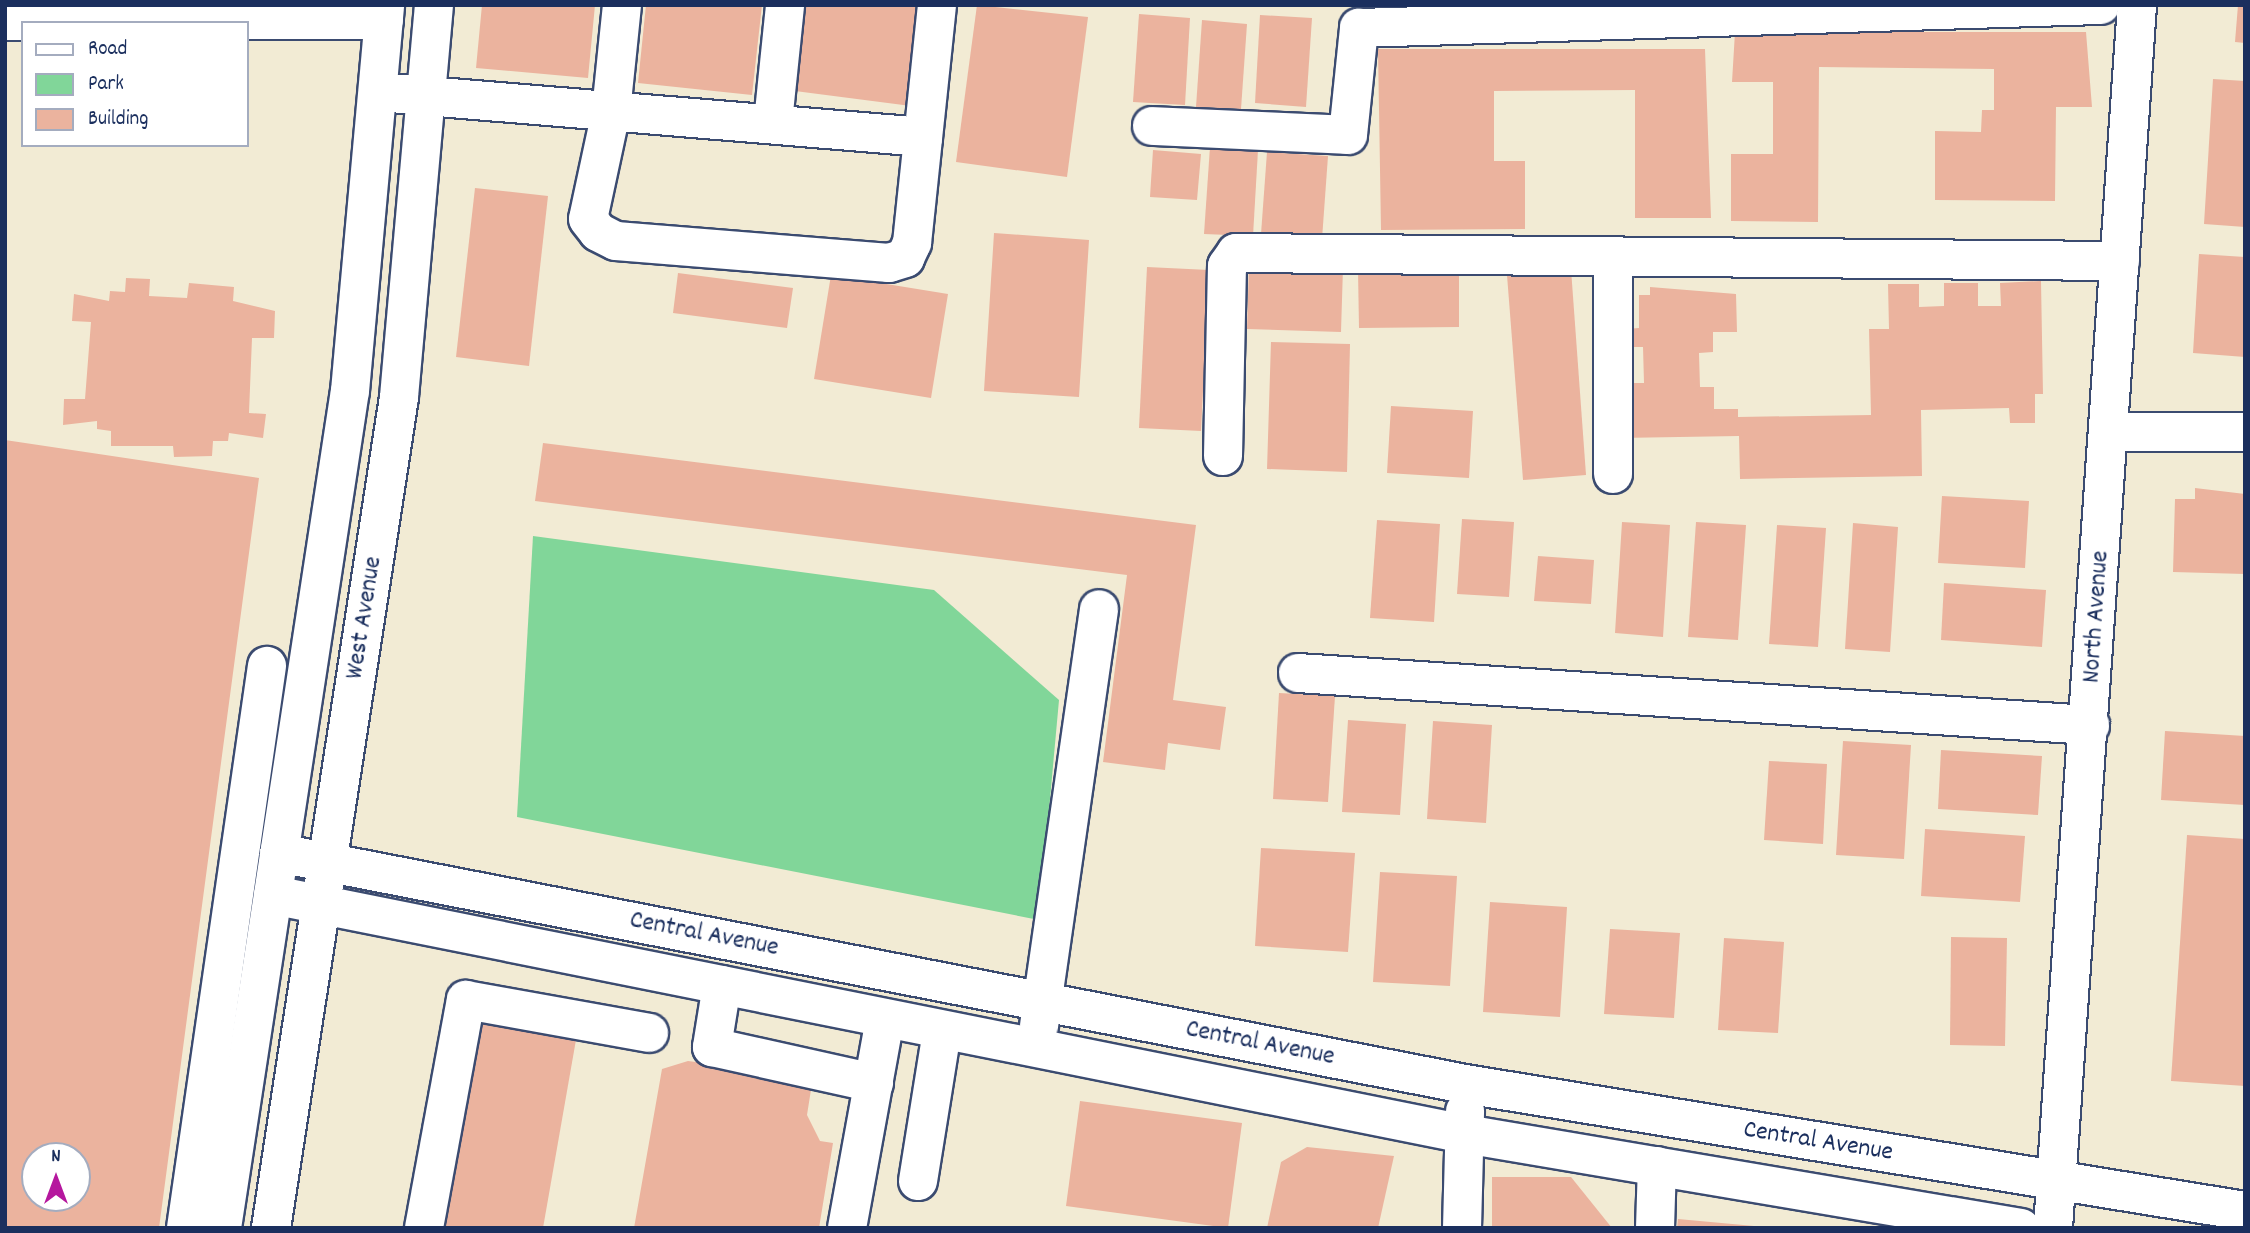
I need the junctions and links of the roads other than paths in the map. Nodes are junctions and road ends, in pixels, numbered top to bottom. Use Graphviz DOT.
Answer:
graph roads {
  1 [pos="434,5"];
  2 [pos="622,5"];
  3 [pos="785,5"];
  4 [pos="937,5"];
  5 [pos="2101,5"];
  6 [pos="2137,5"];
  7 [pos="384,13"];
  8 [pos="5,21"];
  9 [pos="378,93"];
  10 [pos="426,95"];
  11 [pos="611,111"];
  12 [pos="773,122"];
  13 [pos="1152,126"];
  14 [pos="923,137"];
  15 [pos="1614,258"];
  16 [pos="2120,261"];
  17 [pos="2109,432"];
  18 [pos="2245,432"];
  19 [pos="1223,456"];
  20 [pos="1614,474"];
  21 [pos="1099,609"];
  22 [pos="267,666"];
  23 [pos="1298,673"];
  24 [pos="2090,725"];
  25 [pos="279,853"];
  26 [pos="327,861"];
  27 [pos="273,895"];
  28 [pos="321,905"];
  29 [pos="221,983"];
  30 [pos="722,985"];
  31 [pos="259,988"];
  32 [pos="1043,1001"];
  33 [pos="885,1018"];
  34 [pos="942,1031"];
  35 [pos="649,1033"];
  36 [pos="1034,1049"];
  37 [pos="874,1083"];
  38 [pos="1465,1084"];
  39 [pos="1465,1135"];
  40 [pos="1657,1166"];
  41 [pos="918,1181"];
  42 [pos="2059,1181"];
  43 [pos="2245,1211"];
  44 [pos="186,1228"];
  45 [pos="222,1228"];
  46 [pos="271,1228"];
  47 [pos="424,1228"];
  48 [pos="847,1228"];
  49 [pos="1462,1228"];
  50 [pos="1655,1228"];
  51 [pos="2021,1228"];
  52 [pos="2053,1228"];
  1 -- 10 [label="street, West Avenue"];
  2 -- 11 [label="street"];
  3 -- 12 [label="street"];
  4 -- 14 [label="street"];
  5 -- 13 [label="street"];
  6 -- 16 [label="street, North Avenue"];
  7 -- 8 [label="street"];
  7 -- 9 [label="street, West Avenue"];
  9 -- 10 [label="street"];
  9 -- 25 [label="street, West Avenue"];
  10 -- 11 [label="street"];
  10 -- 26 [label="street, West Avenue"];
  11 -- 12 [label="street"];
  11 -- 14 [label="street"];
  12 -- 14 [label="street"];
  15 -- 16 [label="street"];
  15 -- 19 [label="street"];
  15 -- 20 [label="street"];
  16 -- 17 [label="street, North Avenue"];
  17 -- 18 [label="street"];
  17 -- 24 [label="street, North Avenue"];
  21 -- 32 [label="street"];
  22 -- 29 [label="street"];
  23 -- 24 [label="street"];
  24 -- 42 [label="street, North Avenue"];
  25 -- 26 [label="street, Central Avenue"];
  25 -- 27 [label="street, West Avenue"];
  26 -- 28 [label="street, West Avenue"];
  26 -- 32 [label="street, Central Avenue"];
  27 -- 28 [label="street, Central Avenue"];
  27 -- 31 [label="street, West Avenue"];
  28 -- 30 [label="street, Central Avenue"];
  28 -- 46 [label="street, West Avenue"];
  29 -- 31 [label="street"];
  29 -- 44 [label="street"];
  30 -- 33 [label="street, Central Avenue"];
  30 -- 37 [label="street"];
  31 -- 45 [label="street, West Avenue"];
  32 -- 36 [label="street"];
  32 -- 38 [label="street, Central Avenue"];
  33 -- 34 [label="street, Central Avenue"];
  33 -- 37 [label="street"];
  34 -- 36 [label="street, Central Avenue"];
  34 -- 41 [label="street"];
  35 -- 47 [label="street"];
  36 -- 39 [label="street, Central Avenue"];
  37 -- 48 [label="street"];
  38 -- 39 [label="street"];
  38 -- 42 [label="street, Central Avenue"];
  39 -- 40 [label="street, Central Avenue"];
  39 -- 49 [label="street"];
  40 -- 50 [label="street"];
  40 -- 51 [label="street, Central Avenue"];
  42 -- 43 [label="street, Central Avenue"];
  42 -- 52 [label="street, North Avenue"];
}
